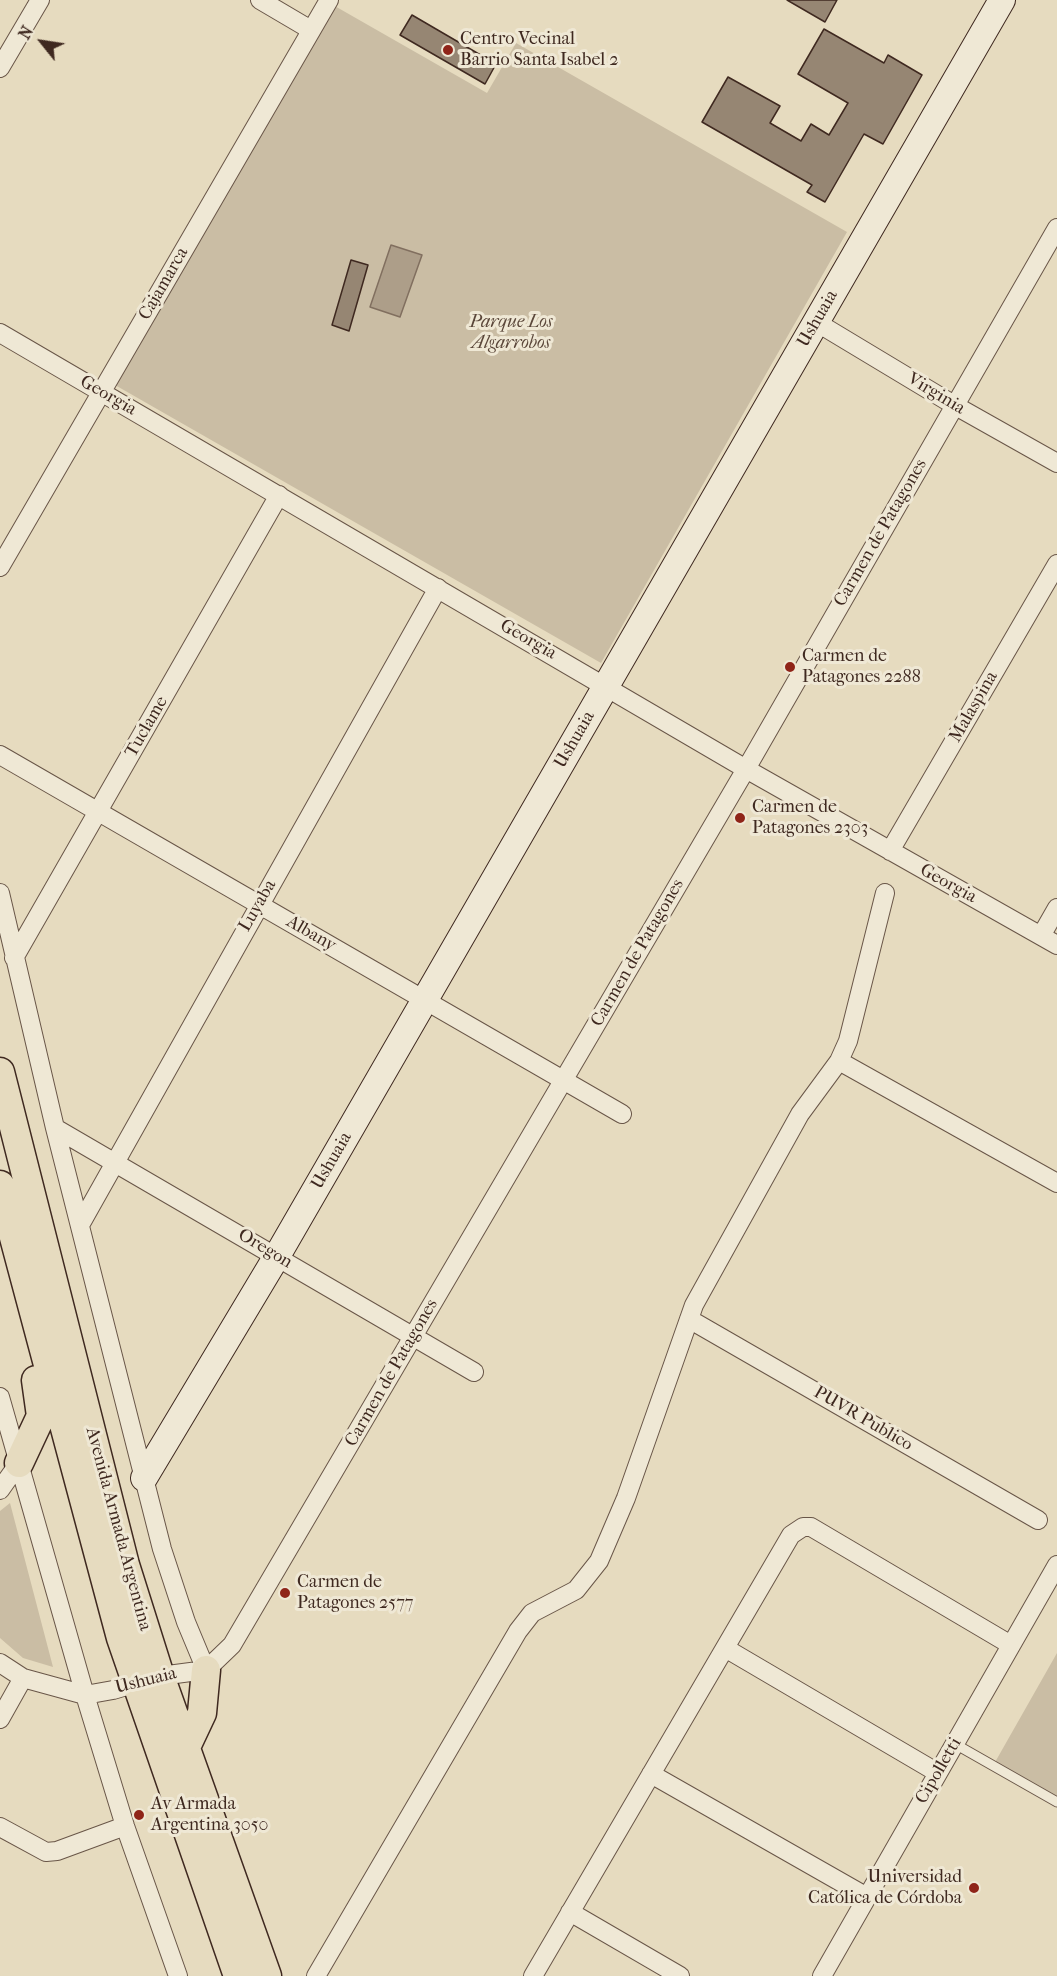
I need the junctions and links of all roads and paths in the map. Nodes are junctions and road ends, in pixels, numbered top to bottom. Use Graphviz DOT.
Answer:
graph roads {
  1 [pos="39,0"];
  2 [pos="260,0"];
  3 [pos="329,0"];
  4 [pos="1002,0"];
  5 [pos="312,30"];
  6 [pos="0,68"];
  7 [pos="1057,228"];
  8 [pos="816,322"];
  9 [pos="0,333"];
  10 [pos="102,392"];
  11 [pos="954,405"];
  12 [pos="1057,463"];
  13 [pos="279,495"];
  14 [pos="1057,564"];
  15 [pos="0,567"];
  16 [pos="438,588"];
  17 [pos="606,686"];
  18 [pos="0,755"];
  19 [pos="746,769"];
  20 [pos="98,812"];
  21 [pos="890,851"];
  22 [pos="0,893"];
  23 [pos="885,893"];
  24 [pos="259,905"];
  25 [pos="1057,908"];
  26 [pos="1041,936"];
  27 [pos="1057,945"];
  28 [pos="14,958"];
  29 [pos="424,1000"];
  30 [pos="839,1061"];
  31 [pos="0,1072"];
  32 [pos="562,1081"];
  33 [pos="622,1114"];
  34 [pos="55,1128"];
  35 [pos="114,1160"];
  36 [pos="1057,1183"];
  37 [pos="0,1185"];
  38 [pos="80,1225"];
  39 [pos="17,1254"];
  40 [pos="276,1256"];
  41 [pos="689,1319"];
  42 [pos="413,1337"];
  43 [pos="474,1372"];
  44 [pos="0,1397"];
  45 [pos="19,1463"];
  46 [pos="144,1478"];
  47 [pos="0,1490"];
  48 [pos="1038,1520"];
  49 [pos="1057,1565"];
  50 [pos="1011,1645"];
  51 [pos="725,1648"];
  52 [pos="0,1664"];
  53 [pos="206,1670"];
  54 [pos="23,1678"];
  55 [pos="148,1680"];
  56 [pos="85,1695"];
  57 [pos="0,1719"];
  58 [pos="955,1744"];
  59 [pos="186,1747"];
  60 [pos="938,1773"];
  61 [pos="651,1774"];
  62 [pos="1057,1802"];
  63 [pos="125,1826"];
  64 [pos="0,1827"];
  65 [pos="867,1897"];
  66 [pos="570,1912"];
  67 [pos="178,1976"];
  68 [pos="238,1976"];
  69 [pos="267,1976"];
  70 [pos="316,1976"];
  71 [pos="533,1976"];
  72 [pos="680,1976"];
  73 [pos="822,1976"];
  1 -- 6 [label="street"];
  2 -- 5 [label="street"];
  3 -- 5 [label="street, Cajamarca"];
  4 -- 8 [label="main road, Ushuaia"];
  5 -- 10 [label="street, Cajamarca"];
  7 -- 11 [label="street, Carmen de Patagones"];
  8 -- 11 [label="street, Virginia"];
  8 -- 17 [label="main road, Ushuaia"];
  9 -- 10 [label="street, Georgia"];
  10 -- 13 [label="street, Georgia"];
  10 -- 15 [label="street, Cajamarca"];
  11 -- 12 [label="street, Virginia"];
  11 -- 19 [label="street, Carmen de Patagones"];
  13 -- 16 [label="street, Georgia"];
  13 -- 20 [label="street, Tuclame"];
  14 -- 21 [label="street, Malaspina"];
  16 -- 17 [label="street, Georgia"];
  16 -- 24 [label="street, Luyaba"];
  17 -- 19 [label="street, Georgia"];
  17 -- 29 [label="main road, Ushuaia"];
  18 -- 20 [label="street, Albany"];
  19 -- 21 [label="street, Georgia"];
  19 -- 32 [label="street, Carmen de Patagones"];
  20 -- 24 [label="street, Albany"];
  20 -- 28 [label="street, Tuclame"];
  21 -- 26 [label="street, Georgia"];
  22 -- 28 [label="street, Avenida Armada Argentina"];
  23 -- 30 [label="street"];
  24 -- 29 [label="street, Albany"];
  24 -- 35 [label="street, Luyaba"];
  25 -- 26 [label="street"];
  26 -- 27 [label="street, Georgia"];
  28 -- 34 [label="street, Avenida Armada Argentina"];
  29 -- 32 [label="street, Albany"];
  29 -- 40 [label="main road, Ushuaia"];
  30 -- 36 [label="street"];
  30 -- 41 [label="street"];
  31 -- 55 [label="main road, Avenida Armada Argentina"];
  32 -- 33 [label="street, Albany"];
  32 -- 42 [label="street, Carmen de Patagones"];
  34 -- 35 [label="street, Oregon"];
  34 -- 38 [label="street, Avenida Armada Argentina"];
  35 -- 38 [label="street, Luyaba"];
  35 -- 40 [label="street, Oregon"];
  37 -- 39 [label="main road, Avenida Armada Argentina"];
  38 -- 46 [label="street, Avenida Armada Argentina"];
  39 -- 45 [label="main road"];
  39 -- 55 [label="main road, Avenida Armada Argentina"];
  40 -- 42 [label="street, Oregon"];
  40 -- 46 [label="main road, Ushuaia"];
  41 -- 48 [label="street, PUVR Publico"];
  41 -- 70 [label="street"];
  42 -- 43 [label="street, Oregon"];
  42 -- 53 [label="street, Carmen de Patagones"];
  44 -- 45 [label="street"];
  45 -- 47 [label="street"];
  45 -- 56 [label="street"];
  46 -- 53 [label="street, Avenida Armada Argentina"];
  49 -- 50 [label="street, Cipolletti"];
  50 -- 51 [label="street"];
  50 -- 58 [label="street, Cipolletti"];
  51 -- 60 [label="street"];
  51 -- 61 [label="street"];
  52 -- 54 [label="street"];
  53 -- 55 [label="street, Ushuaia"];
  53 -- 59 [label="main road"];
  54 -- 56 [label="street"];
  54 -- 57 [label="street"];
  55 -- 56 [label="street, Ushuaia"];
  55 -- 59 [label="main road, Avenida Armada Argentina"];
  55 -- 68 [label="main road, Avenida Armada Argentina"];
  56 -- 63 [label="street"];
  58 -- 60 [label="street, Cipolletti"];
  58 -- 62 [label="lane"];
  59 -- 69 [label="main road, Avenida Armada Argentina"];
  60 -- 65 [label="street, Cipolletti"];
  61 -- 65 [label="street"];
  61 -- 66 [label="street"];
  63 -- 64 [label="street"];
  63 -- 67 [label="street"];
  65 -- 73 [label="street, Cipolletti"];
  66 -- 71 [label="street"];
  66 -- 72 [label="street"];
}
